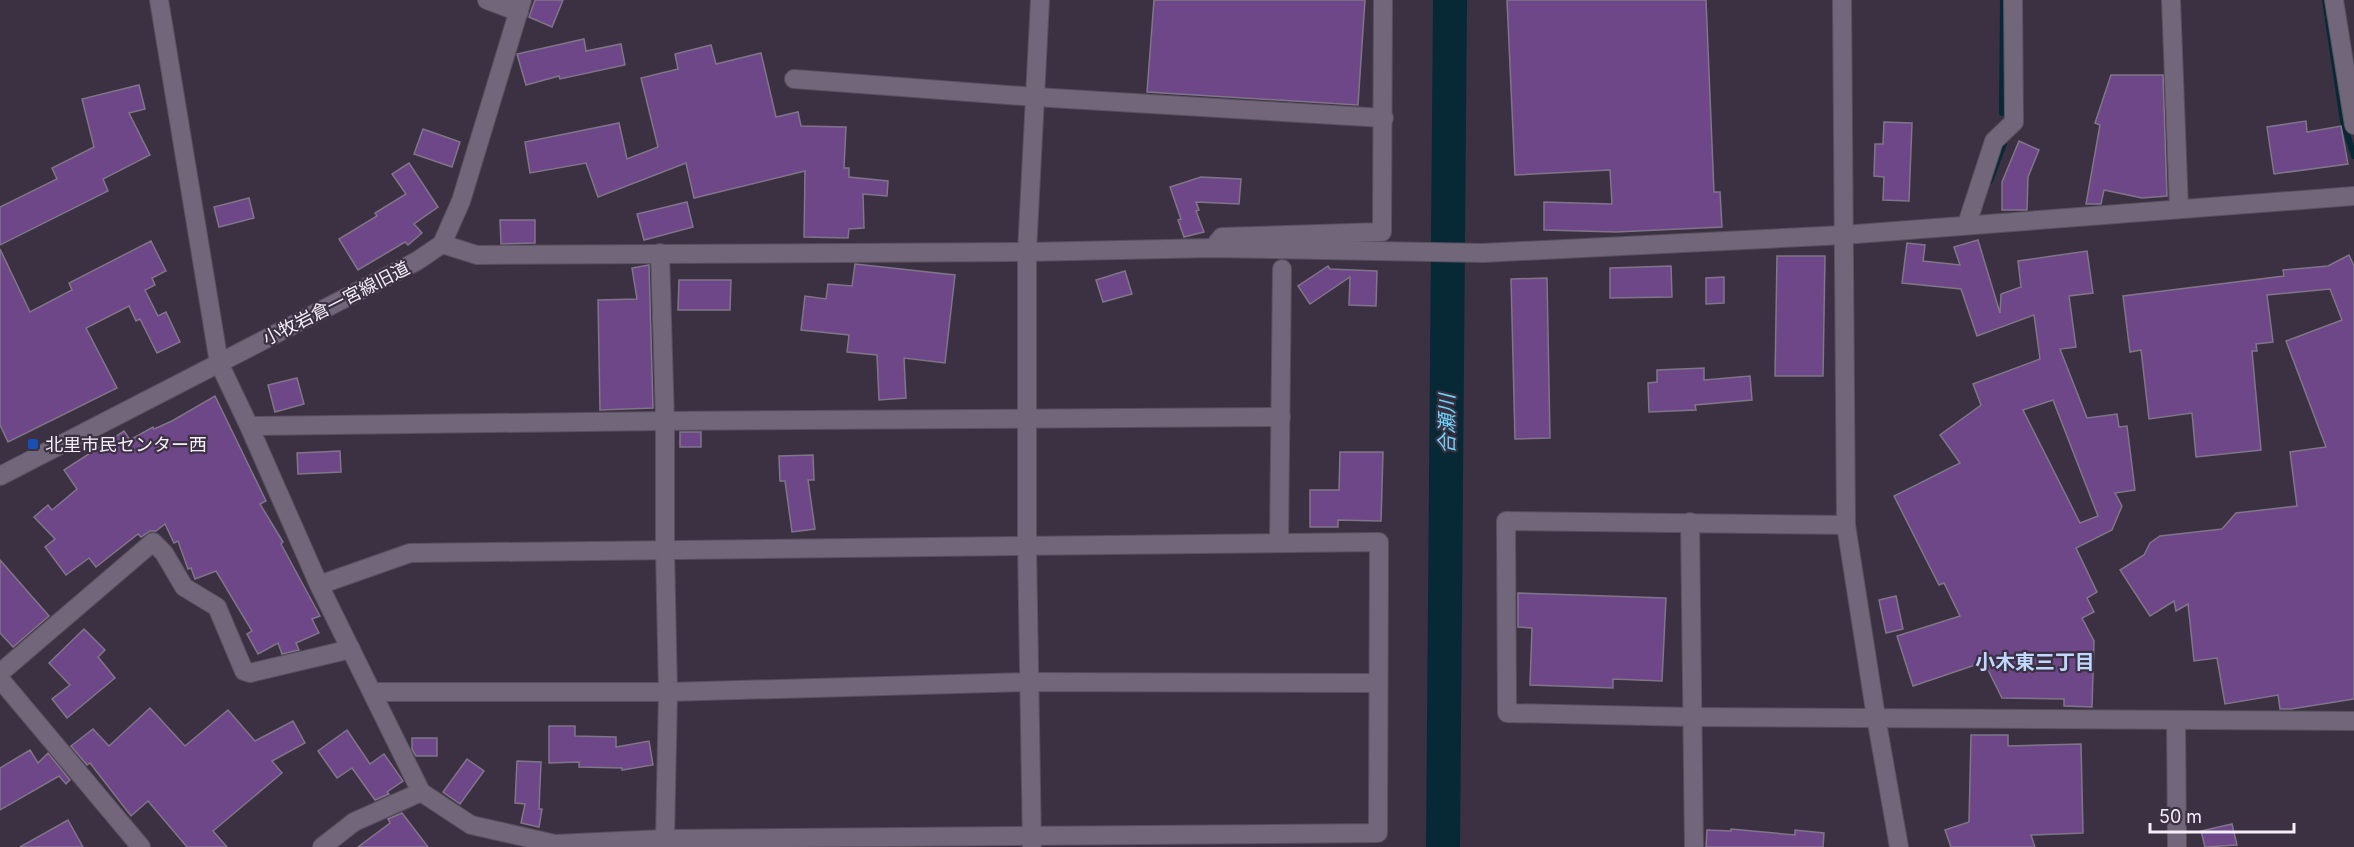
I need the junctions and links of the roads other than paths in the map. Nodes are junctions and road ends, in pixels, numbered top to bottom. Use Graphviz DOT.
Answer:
graph roads {
  1 [pos="159,0"];
  2 [pos="487,0"];
  3 [pos="1040,0"];
  4 [pos="1383,0"];
  5 [pos="1842,0"];
  6 [pos="2013,0"];
  7 [pos="2171,0"];
  8 [pos="2334,0"];
  9 [pos="521,6"];
  10 [pos="794,79"];
  11 [pos="1035,97"];
  12 [pos="1384,118"];
  13 [pos="2354,124"];
  14 [pos="2354,196"];
  15 [pos="2180,209"];
  16 [pos="1967,224"];
  17 [pos="1843,235"];
  18 [pos="442,244"];
  19 [pos="1212,248"];
  20 [pos="1028,252"];
  21 [pos="660,253"];
  22 [pos="1282,268"];
  23 [pos="219,363"];
  24 [pos="1281,417"];
  25 [pos="1029,419"];
  26 [pos="665,421"];
  27 [pos="249,426"];
  28 [pos="0,476"];
  29 [pos="1690,522"];
  30 [pos="1846,525"];
  31 [pos="1279,542"];
  32 [pos="1027,545"];
  33 [pos="664,550"];
  34 [pos="319,585"];
  35 [pos="351,649"];
  36 [pos="0,673"];
  37 [pos="0,679"];
  38 [pos="1030,682"];
  39 [pos="1377,683"];
  40 [pos="372,692"];
  41 [pos="668,692"];
  42 [pos="1692,717"];
  43 [pos="1876,717"];
  44 [pos="2176,720"];
  45 [pos="2354,721"];
  46 [pos="421,792"];
  47 [pos="665,839"];
  48 [pos="1216,840"];
  49 [pos="1032,841"];
  50 [pos="141,847"];
  51 [pos="322,847"];
  52 [pos="1694,847"];
  53 [pos="1899,847"];
  54 [pos="2177,847"];
  1 -- 23 [label="street"];
  2 -- 9 [label="street"];
  3 -- 11 [label="street"];
  4 -- 12 [label="street"];
  5 -- 17 [label="street"];
  6 -- 16 [label="street"];
  7 -- 15 [label="street"];
  8 -- 13 [label="street"];
  9 -- 18 [label="street"];
  10 -- 11 [label="street"];
  11 -- 12 [label="street"];
  11 -- 20 [label="street"];
  12 -- 19 [label="street"];
  14 -- 15 [label="street"];
  15 -- 16 [label="street"];
  16 -- 17 [label="street"];
  17 -- 19 [label="street"];
  17 -- 30 [label="street"];
  18 -- 21 [label="street"];
  18 -- 23 [label="street, 小牧岩倉一宮線旧道"];
  19 -- 20 [label="street"];
  20 -- 21 [label="street"];
  20 -- 25 [label="street"];
  21 -- 26 [label="street"];
  22 -- 24 [label="street"];
  23 -- 27 [label="street"];
  23 -- 28 [label="street, 小牧岩倉一宮線旧道"];
  24 -- 25 [label="street"];
  24 -- 31 [label="street"];
  25 -- 26 [label="street"];
  25 -- 32 [label="street"];
  26 -- 27 [label="street"];
  26 -- 33 [label="street"];
  27 -- 34 [label="street"];
  29 -- 30 [label="street"];
  29 -- 42 [label="street"];
  29 -- 42 [label="street"];
  30 -- 43 [label="street"];
  31 -- 32 [label="street"];
  31 -- 39 [label="street"];
  32 -- 33 [label="street"];
  32 -- 38 [label="street"];
  33 -- 34 [label="street"];
  33 -- 41 [label="street"];
  34 -- 35 [label="street"];
  35 -- 36 [label="street"];
  35 -- 40 [label="street"];
  37 -- 50 [label="street"];
  38 -- 39 [label="street"];
  38 -- 41 [label="street"];
  38 -- 49 [label="street"];
  39 -- 48 [label="street"];
  40 -- 41 [label="street"];
  40 -- 46 [label="street"];
  41 -- 47 [label="street"];
  42 -- 43 [label="street"];
  42 -- 52 [label="street"];
  43 -- 44 [label="street"];
  43 -- 53 [label="street"];
  44 -- 45 [label="street"];
  44 -- 54 [label="street"];
  46 -- 47 [label="street"];
  46 -- 51 [label="street"];
  47 -- 49 [label="street"];
  48 -- 49 [label="street"];
}
